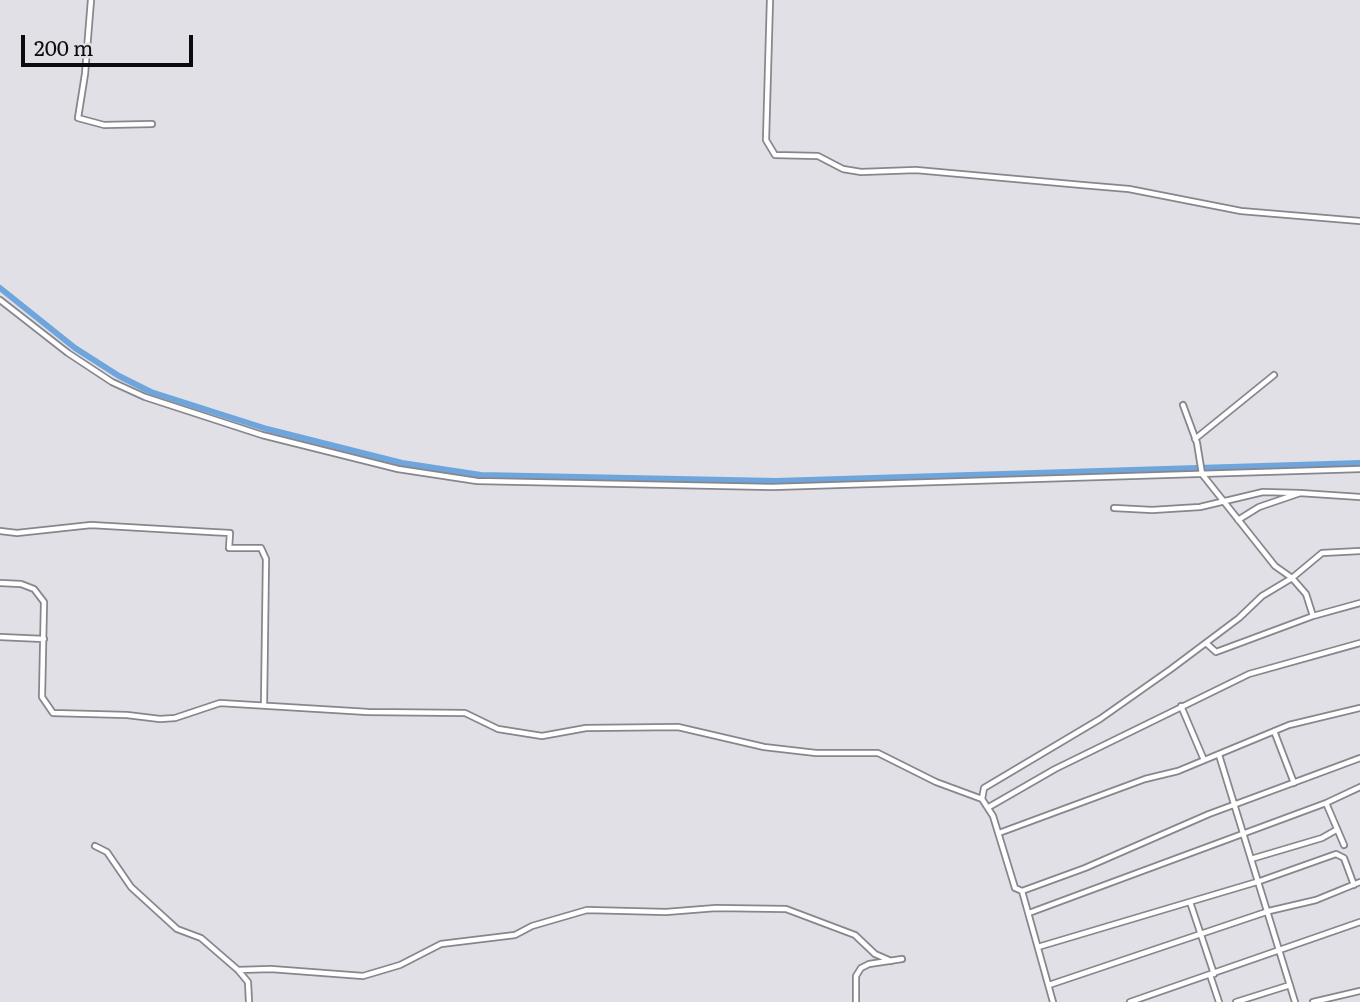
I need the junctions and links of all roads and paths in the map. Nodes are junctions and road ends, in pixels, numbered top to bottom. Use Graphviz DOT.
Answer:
graph roads {
  1 [pos="91,0"];
  2 [pos="770,0"];
  3 [pos="152,124"];
  4 [pos="1360,221"];
  5 [pos="0,299"];
  6 [pos="1274,375"];
  7 [pos="1183,405"];
  8 [pos="1195,439"];
  9 [pos="1360,469"];
  10 [pos="1202,474"];
  11 [pos="1300,493"];
  12 [pos="1360,498"];
  13 [pos="1223,500"];
  14 [pos="1114,508"];
  15 [pos="1238,520"];
  16 [pos="0,531"];
  17 [pos="1360,551"];
  18 [pos="1292,578"];
  19 [pos="0,583"];
  20 [pos="1360,603"];
  21 [pos="1313,616"];
  22 [pos="0,637"];
  23 [pos="44,639"];
  24 [pos="1206,643"];
  25 [pos="1360,643"];
  26 [pos="264,705"];
  27 [pos="1181,706"];
  28 [pos="1360,708"];
  29 [pos="1274,731"];
  30 [pos="1219,755"];
  31 [pos="1360,758"];
  32 [pos="1204,760"];
  33 [pos="1294,783"];
  34 [pos="1360,787"];
  35 [pos="982,799"];
  36 [pos="1326,803"];
  37 [pos="1236,805"];
  38 [pos="989,807"];
  39 [pos="1336,830"];
  40 [pos="1243,832"];
  41 [pos="999,833"];
  42 [pos="1344,845"];
  43 [pos="95,846"];
  44 [pos="1251,859"];
  45 [pos="1260,881"];
  46 [pos="1360,882"];
  47 [pos="1353,885"];
  48 [pos="1022,891"];
  49 [pos="1190,902"];
  50 [pos="1269,911"];
  51 [pos="1029,913"];
  52 [pos="1360,922"];
  53 [pos="1201,934"];
  54 [pos="1038,947"];
  55 [pos="1280,950"];
  56 [pos="902,959"];
  57 [pos="891,961"];
  58 [pos="238,970"];
  59 [pos="1212,974"];
  60 [pos="1049,985"];
  61 [pos="1290,985"];
  62 [pos="1360,991"];
  63 [pos="249,1002"];
  64 [pos="856,1002"];
  65 [pos="1053,1002"];
  66 [pos="1130,1002"];
  67 [pos="1219,1002"];
  68 [pos="1236,1002"];
  69 [pos="1295,1002"];
  70 [pos="1313,1002"];
  1 -- 3 [label="street"];
  2 -- 4 [label="street"];
  5 -- 10 [label="street"];
  6 -- 8 [label="street"];
  7 -- 8 [label="street"];
  8 -- 10 [label="street"];
  9 -- 10 [label="street"];
  10 -- 13 [label="street"];
  11 -- 12 [label="street"];
  11 -- 13 [label="street"];
  11 -- 15 [label="street"];
  13 -- 14 [label="street"];
  13 -- 15 [label="street"];
  15 -- 18 [label="street"];
  16 -- 26 [label="street"];
  17 -- 18 [label="street"];
  18 -- 21 [label="street"];
  18 -- 24 [label="street"];
  19 -- 23 [label="street"];
  20 -- 21 [label="street"];
  21 -- 24 [label="street"];
  22 -- 23 [label="street"];
  23 -- 26 [label="street"];
  24 -- 35 [label="street"];
  25 -- 27 [label="street"];
  26 -- 35 [label="street"];
  27 -- 32 [label="street"];
  27 -- 38 [label="street"];
  28 -- 29 [label="street"];
  29 -- 30 [label="street"];
  29 -- 33 [label="street"];
  30 -- 32 [label="street"];
  30 -- 37 [label="street"];
  31 -- 33 [label="street"];
  32 -- 41 [label="street"];
  33 -- 37 [label="street"];
  34 -- 36 [label="street"];
  35 -- 38 [label="street"];
  36 -- 39 [label="street"];
  36 -- 40 [label="street"];
  37 -- 40 [label="street"];
  37 -- 48 [label="street"];
  38 -- 41 [label="street"];
  39 -- 42 [label="street"];
  39 -- 44 [label="street"];
  40 -- 44 [label="street"];
  40 -- 51 [label="street"];
  41 -- 48 [label="street"];
  43 -- 58 [label="street"];
  44 -- 45 [label="street"];
  45 -- 47 [label="street"];
  45 -- 49 [label="street"];
  45 -- 50 [label="street"];
  46 -- 47 [label="street"];
  47 -- 50 [label="street"];
  48 -- 51 [label="street"];
  49 -- 53 [label="street"];
  49 -- 54 [label="street"];
  50 -- 53 [label="street"];
  50 -- 55 [label="street"];
  51 -- 54 [label="street"];
  52 -- 55 [label="street"];
  53 -- 59 [label="street"];
  53 -- 60 [label="street"];
  54 -- 60 [label="street"];
  55 -- 59 [label="street"];
  55 -- 61 [label="street"];
  56 -- 57 [label="street"];
  57 -- 58 [label="street"];
  57 -- 64 [label="street"];
  58 -- 63 [label="street"];
  59 -- 66 [label="street"];
  59 -- 67 [label="street"];
  60 -- 65 [label="street"];
  61 -- 68 [label="street"];
  61 -- 69 [label="street"];
  62 -- 70 [label="street"];
}
